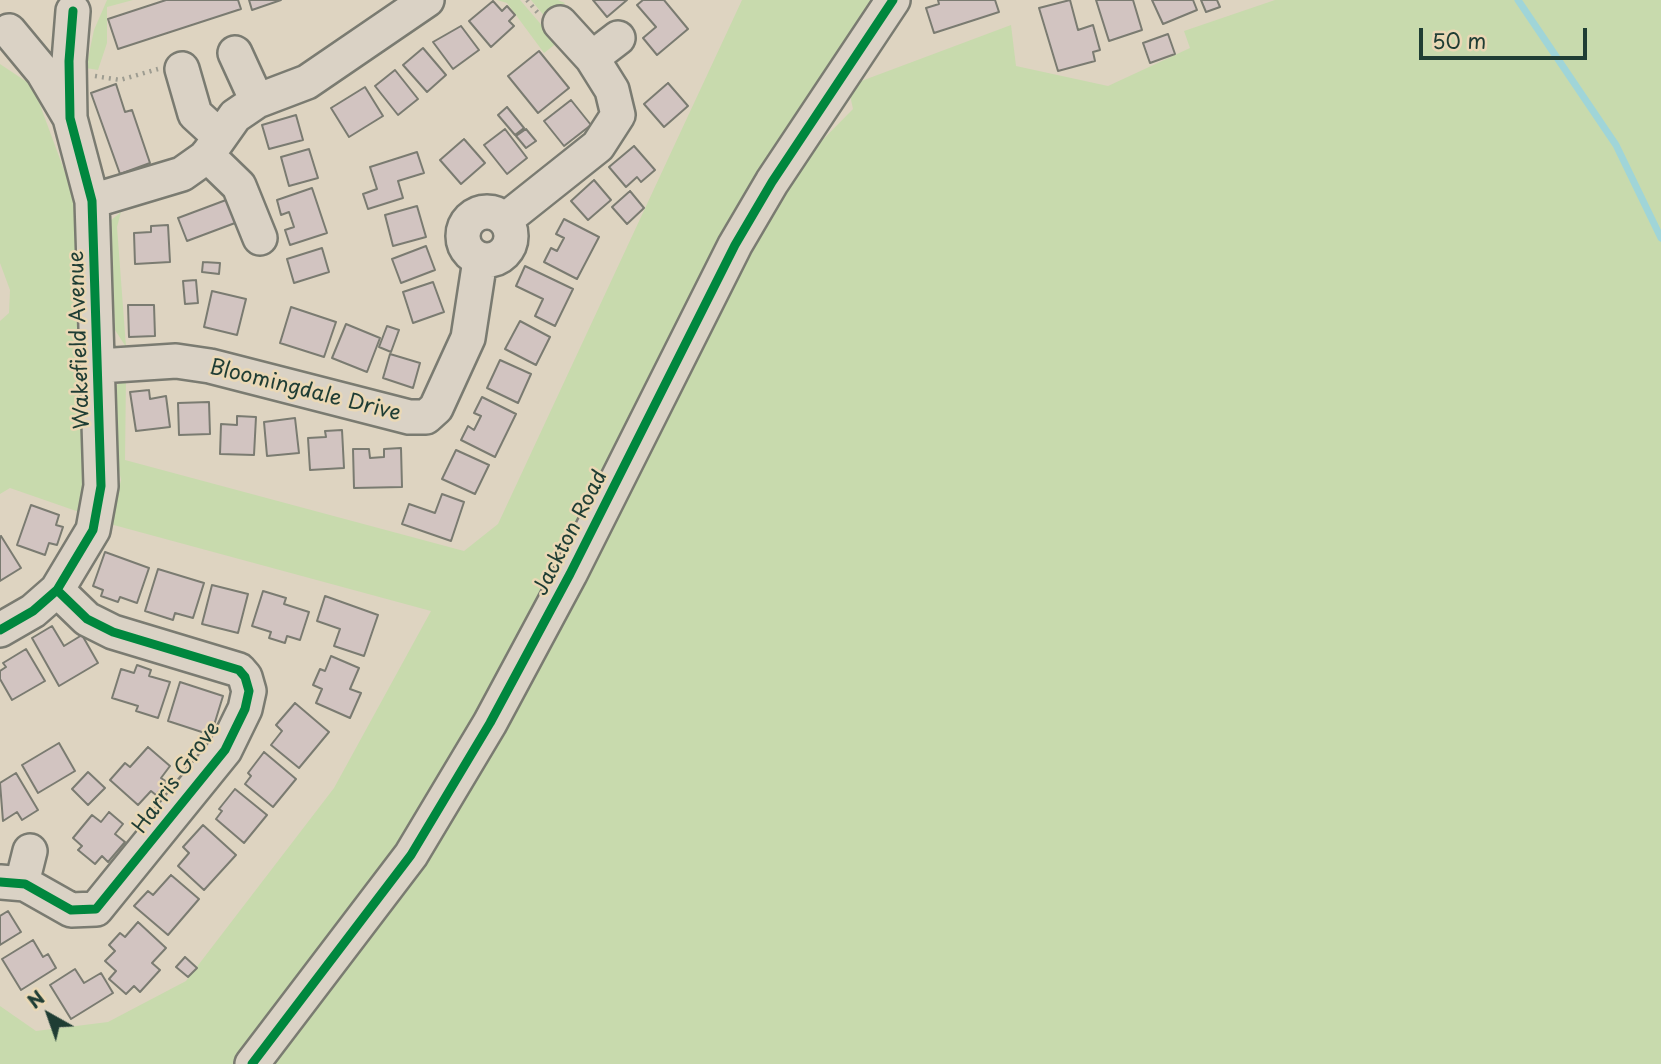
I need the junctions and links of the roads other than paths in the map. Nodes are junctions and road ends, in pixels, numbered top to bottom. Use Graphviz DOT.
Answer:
graph roads {
  1 [pos="428,0"];
  2 [pos="893,0"];
  3 [pos="75,5"];
  4 [pos="560,23"];
  5 [pos="5,30"];
  6 [pos="618,38"];
  7 [pos="235,53"];
  8 [pos="592,58"];
  9 [pos="182,68"];
  10 [pos="257,101"];
  11 [pos="70,118"];
  12 [pos="213,145"];
  13 [pos="92,201"];
  14 [pos="260,238"];
  15 [pos="99,366"];
  16 [pos="57,590"];
  17 [pos="0,630"];
  18 [pos="30,851"];
  19 [pos="11,883"];
  20 [pos="252,1064"];
  1 -- 10 [label="street"];
  2 -- 20 [label="street, Jackton Road"];
  3 -- 5 [label="street"];
  3 -- 11 [label="street, Wakefield Avenue"];
  4 -- 8 [label="street, Bloomingdale Drive"];
  5 -- 11 [label="street, Wakefield Avenue"];
  6 -- 8 [label="street"];
  7 -- 10 [label="street"];
  8 -- 15 [label="street, Bloomingdale Drive"];
  9 -- 12 [label="street"];
  10 -- 12 [label="street"];
  11 -- 13 [label="street, Wakefield Avenue"];
  12 -- 13 [label="street"];
  12 -- 14 [label="street"];
  13 -- 15 [label="street, Wakefield Avenue"];
  15 -- 16 [label="street, Wakefield Avenue"];
  16 -- 17 [label="street, Wakefield Avenue"];
  16 -- 19 [label="street, Harris Grove"];
  18 -- 19 [label="street"];
}
